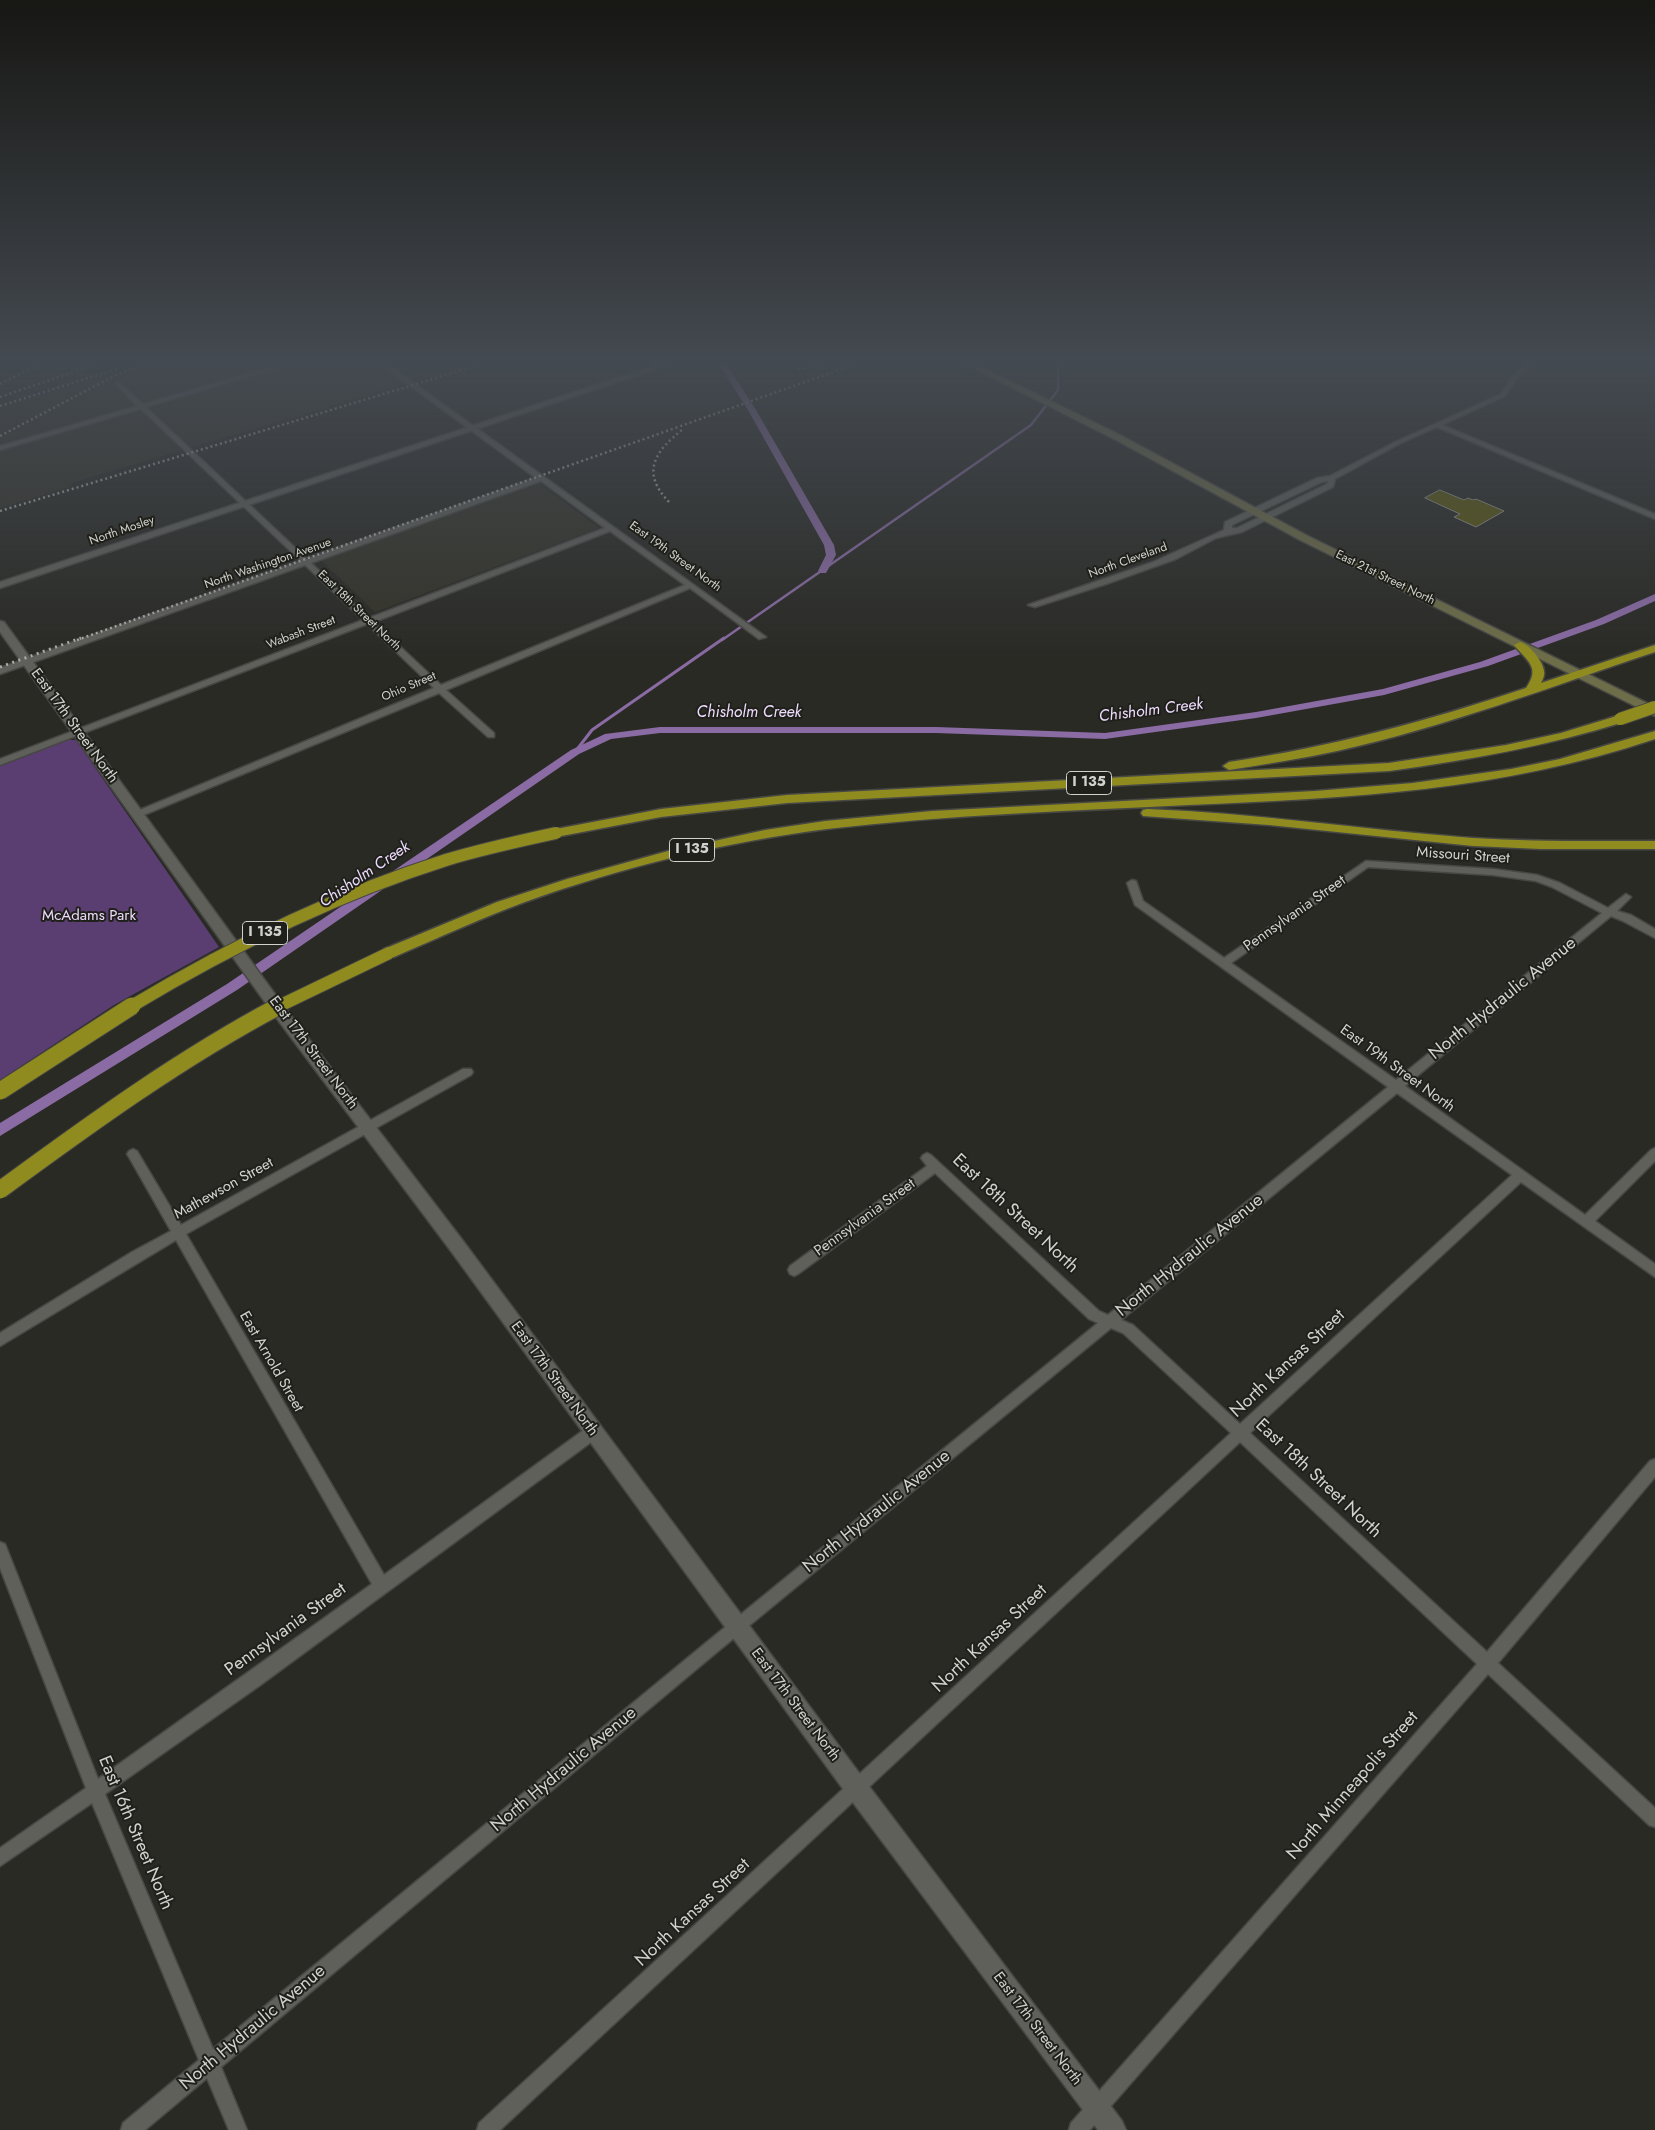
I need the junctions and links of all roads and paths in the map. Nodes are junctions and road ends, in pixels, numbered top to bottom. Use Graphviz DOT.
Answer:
graph roads {
  1 [pos="199,459"];
  2 [pos="376,459"];
  3 [pos="516,459"];
  4 [pos="1161,459"];
  5 [pos="1369,459"];
  6 [pos="1519,459"];
  7 [pos="542,478"];
  8 [pos="1332,478"];
  9 [pos="244,502"];
  10 [pos="1264,512"];
  11 [pos="1655,517"];
  12 [pos="611,528"];
  13 [pos="1228,530"];
  14 [pos="307,562"];
  15 [pos="0,585"];
  16 [pos="691,585"];
  17 [pos="1032,605"];
  18 [pos="369,621"];
  19 [pos="0,624"];
  20 [pos="762,637"];
  21 [pos="1520,645"];
  22 [pos="1655,648"];
  23 [pos="27,661"];
  24 [pos="1591,669"];
  25 [pos="0,670"];
  26 [pos="1578,674"];
  27 [pos="439,688"];
  28 [pos="1531,690"];
  29 [pos="1655,701"];
  30 [pos="1655,708"];
  31 [pos="1655,712"];
  32 [pos="79,732"];
  33 [pos="491,735"];
  34 [pos="1654,735"];
  35 [pos="0,762"];
  36 [pos="1056,784"];
  37 [pos="1010,810"];
  38 [pos="138,814"];
  39 [pos="1655,845"];
  40 [pos="1366,864"];
  41 [pos="1132,883"];
  42 [pos="1626,897"];
  43 [pos="1610,912"];
  44 [pos="1655,934"];
  45 [pos="1224,964"];
  46 [pos="467,1072"];
  47 [pos="1396,1087"];
  48 [pos="0,1091"];
  49 [pos="369,1128"];
  50 [pos="1655,1153"];
  51 [pos="133,1154"];
  52 [pos="931,1162"];
  53 [pos="1520,1175"];
  54 [pos="0,1190"];
  55 [pos="1586,1222"];
  56 [pos="178,1233"];
  57 [pos="794,1270"];
  58 [pos="1655,1272"];
  59 [pos="1110,1322"];
  60 [pos="0,1340"];
  61 [pos="593,1432"];
  62 [pos="1242,1434"];
  63 [pos="1655,1466"];
  64 [pos="2,1560"];
  65 [pos="382,1586"];
  66 [pos="737,1626"];
  67 [pos="1488,1663"];
  68 [pos="857,1789"];
  69 [pos="95,1791"];
  70 [pos="1655,1819"];
  71 [pos="0,1858"];
  72 [pos="210,2064"];
  73 [pos="1097,2108"];
  74 [pos="130,2130"];
  75 [pos="238,2130"];
  76 [pos="486,2130"];
  77 [pos="1078,2130"];
  78 [pos="1113,2130"];
  1 -- 9 [label="street, East 18th Street North"];
  2 -- 9 [label="street, North Mosley"];
  3 -- 7 [label="street, East 19th Street North"];
  4 -- 10 [label="main road, East 21st Street North"];
  5 -- 8 [label="street, North Cleveland"];
  6 -- 11 [label="street"];
  7 -- 12 [label="street, East 19th Street North"];
  7 -- 14 [label="street, North Washington Avenue"];
  8 -- 10 [label="street, North Cleveland"];
  8 -- 10 [label="street, North Cleveland"];
  9 -- 14 [label="street, East 18th Street North"];
  9 -- 15 [label="street, North Mosley"];
  10 -- 13 [label="street, North Cleveland"];
  10 -- 13 [label="street, North Cleveland"];
  10 -- 21 [label="main road, East 21st Street North"];
  10 -- 24 [label="main road, East 21st Street North"];
  12 -- 16 [label="street, East 19th Street North"];
  12 -- 18 [label="street, Wabash Street"];
  13 -- 17 [label="street, North Cleveland"];
  14 -- 18 [label="street, East 18th Street North"];
  14 -- 23 [label="street, North Washington Avenue"];
  16 -- 20 [label="street, East 19th Street North"];
  16 -- 27 [label="street, Ohio Street"];
  18 -- 27 [label="street, East 18th Street North"];
  18 -- 32 [label="street, Wabash Street"];
  19 -- 23 [label="street, East 17th Street North"];
  21 -- 26 [label="main road, East 21st Street North"];
  21 -- 28 [label="highway"];
  22 -- 24 [label="highway"];
  23 -- 25 [label="street, North Washington Avenue"];
  23 -- 32 [label="street, East 17th Street North"];
  24 -- 26 [label="highway"];
  24 -- 29 [label="main road, East 21st Street North"];
  26 -- 28 [label="highway"];
  26 -- 31 [label="main road, East 21st Street North"];
  27 -- 33 [label="street, East 18th Street North"];
  27 -- 38 [label="street, Ohio Street"];
  28 -- 36 [label="highway"];
  30 -- 36 [label="highway, I 135, bridge"];
  32 -- 35 [label="street, Wabash Street"];
  32 -- 38 [label="street, East 17th Street North"];
  34 -- 37 [label="highway, I 135"];
  36 -- 48 [label="highway, I 135, bridge"];
  37 -- 39 [label="highway"];
  37 -- 54 [label="highway, I 135, bridge"];
  38 -- 49 [label="street, East 17th Street North"];
  40 -- 43 [label="street, Missouri Street"];
  40 -- 45 [label="street, Pennsylvania Street"];
  41 -- 45 [label="street, East 19th Street North"];
  42 -- 43 [label="street, North Hydraulic Avenue"];
  43 -- 44 [label="street, Missouri Street"];
  43 -- 47 [label="street, North Hydraulic Avenue"];
  45 -- 47 [label="street, East 19th Street North"];
  46 -- 49 [label="street, Mathewson Street"];
  47 -- 53 [label="street, East 19th Street North"];
  47 -- 59 [label="street, North Hydraulic Avenue"];
  49 -- 56 [label="street, Mathewson Street"];
  49 -- 61 [label="street, East 17th Street North"];
  50 -- 55 [label="street"];
  51 -- 56 [label="street, East Arnold Street"];
  52 -- 57 [label="street, Pennsylvania Street"];
  52 -- 59 [label="street, East 18th Street North"];
  53 -- 55 [label="street, East 19th Street North"];
  53 -- 62 [label="street, North Kansas Street"];
  55 -- 58 [label="street, East 19th Street North"];
  56 -- 60 [label="street, Mathewson Street"];
  56 -- 65 [label="street, East Arnold Street"];
  59 -- 62 [label="street, East 18th Street North"];
  59 -- 66 [label="street, North Hydraulic Avenue"];
  61 -- 65 [label="street, Pennsylvania Street"];
  61 -- 66 [label="street, East 17th Street North"];
  62 -- 67 [label="street, East 18th Street North"];
  62 -- 68 [label="street, North Kansas Street"];
  63 -- 67 [label="street, North Minneapolis Street"];
  64 -- 69 [label="street, East 16th Street North"];
  65 -- 69 [label="street, Pennsylvania Street"];
  66 -- 68 [label="street, East 17th Street North"];
  66 -- 72 [label="street, North Hydraulic Avenue"];
  67 -- 70 [label="street, East 18th Street North"];
  67 -- 73 [label="street, North Minneapolis Street"];
  68 -- 73 [label="street, East 17th Street North"];
  68 -- 76 [label="street, North Kansas Street"];
  69 -- 71 [label="street, Pennsylvania Street"];
  69 -- 72 [label="street, East 16th Street North"];
  72 -- 74 [label="street, North Hydraulic Avenue"];
  72 -- 75 [label="street, East 16th Street North"];
  73 -- 77 [label="street, North Minneapolis Street"];
  73 -- 78 [label="street, East 17th Street North"];
}
